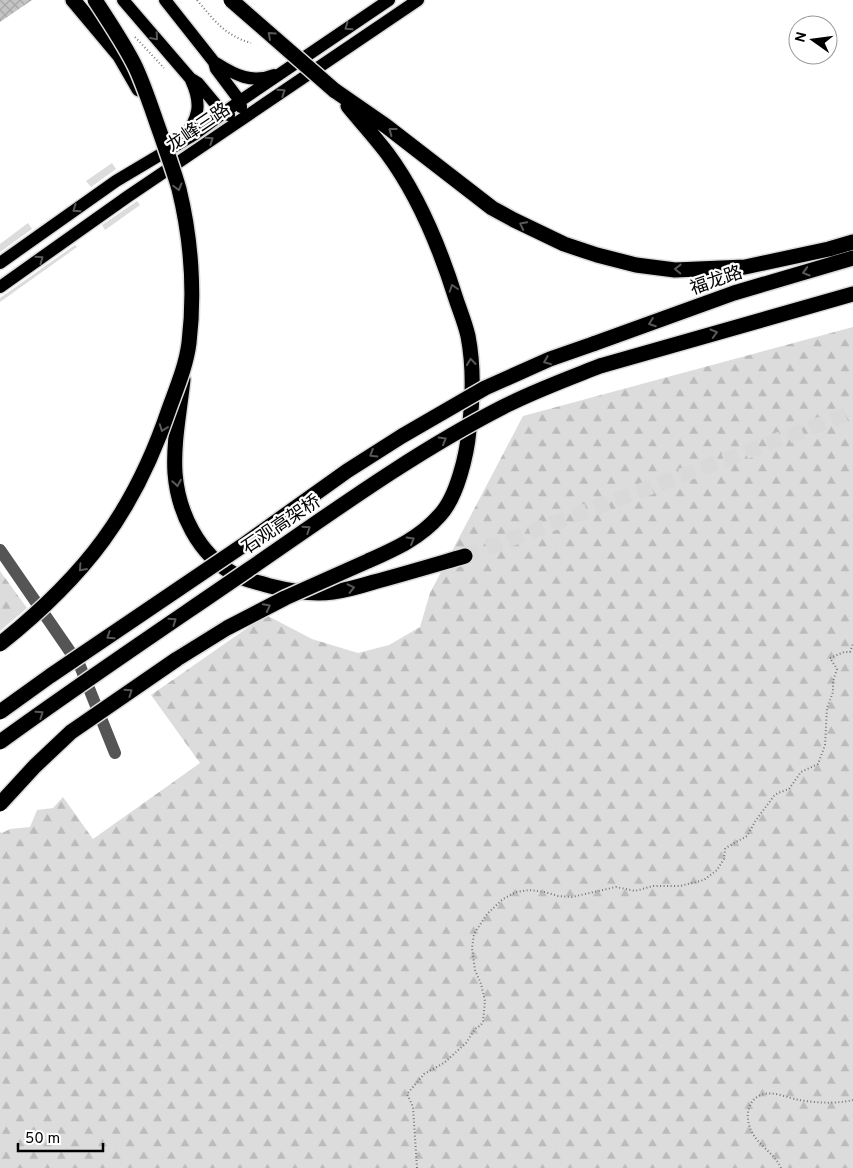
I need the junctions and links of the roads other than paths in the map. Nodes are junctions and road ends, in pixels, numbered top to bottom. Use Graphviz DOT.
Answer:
graph roads {
  1 [pos="73,0"];
  2 [pos="95,0"];
  3 [pos="123,0"];
  4 [pos="165,0"];
  5 [pos="231,0"];
  6 [pos="388,0"];
  7 [pos="418,0"];
  8 [pos="398,5"];
  9 [pos="214,62"];
  10 [pos="285,70"];
  11 [pos="190,78"];
  12 [pos="334,90"];
  13 [pos="240,101"];
  14 [pos="223,113"];
  15 [pos="241,119"];
  16 [pos="163,140"];
  17 [pos="181,142"];
  18 [pos="853,242"];
  19 [pos="853,258"];
  20 [pos="0,263"];
  21 [pos="0,287"];
  22 [pos="853,294"];
  23 [pos="593,344"];
  24 [pos="185,365"];
  25 [pos="0,550"];
  26 [pos="465,556"];
  27 [pos="0,644"];
  28 [pos="0,712"];
  29 [pos="0,742"];
  30 [pos="115,753"];
  31 [pos="0,804"];
  1 -- 16 [label="highway, bridge"];
  2 -- 16 [label="highway, bridge"];
  3 -- 11 [label="main road, one-way"];
  4 -- 9 [label="main road"];
  12 -- 5 [label="highway, one-way, bridge"];
  6 -- 10 [label="main road, 龙峰三路, one-way"];
  7 -- 8 [label="main road, 龙峰三路"];
  15 -- 8 [label="main road, 龙峰三路, one-way"];
  9 -- 10 [label="main road"];
  9 -- 13 [label="main road"];
  10 -- 13 [label="main road, 龙峰三路"];
  11 -- 14 [label="main road"];
  11 -- 17 [label="main road"];
  18 -- 12 [label="highway, one-way"];
  31 -- 12 [label="highway, one-way, bridge"];
  13 -- 14 [label="main road, 龙峰三路"];
  13 -- 15 [label="main road"];
  14 -- 15 [label="main road"];
  14 -- 17 [label="main road, 龙峰三路"];
  21 -- 15 [label="main road, 龙峰三路, one-way"];
  16 -- 24 [label="highway, one-way, bridge"];
  17 -- 20 [label="main road, 龙峰三路, one-way"];
  19 -- 23 [label="highway, 福龙路, one-way"];
  29 -- 22 [label="highway, 石观高架桥, one-way, bridge"];
  23 -- 28 [label="highway, 石观高架桥, one-way, bridge"];
  24 -- 26 [label="highway, one-way, bridge"];
  24 -- 27 [label="highway, one-way, bridge"];
  25 -- 30 [label="street"];
}
